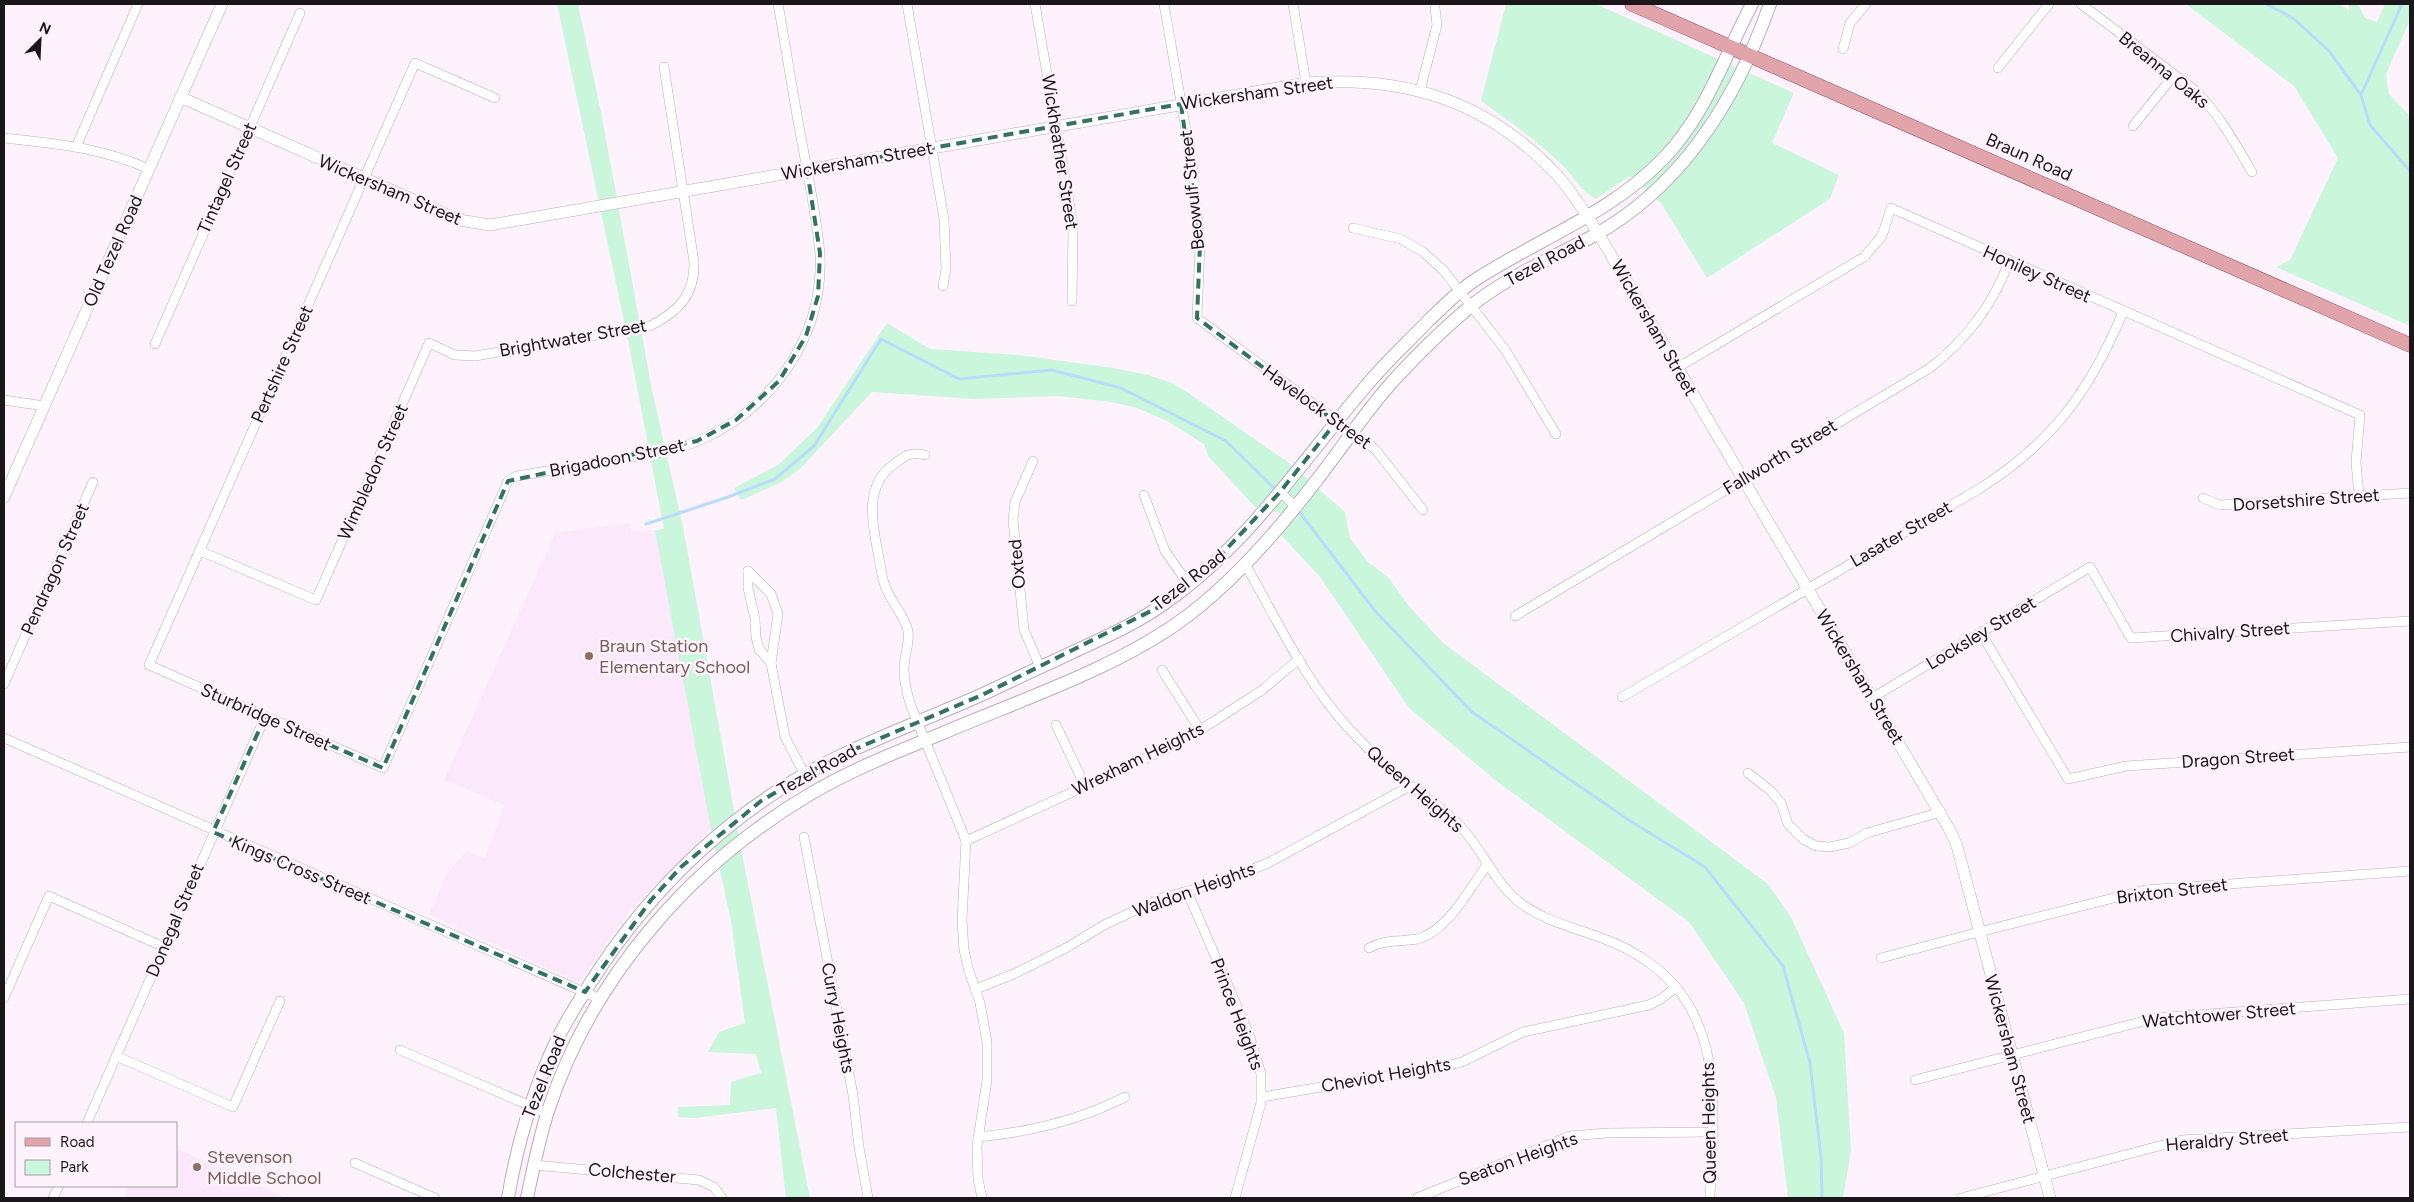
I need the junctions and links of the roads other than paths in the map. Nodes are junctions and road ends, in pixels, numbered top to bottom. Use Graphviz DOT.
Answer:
graph roads {
  1 [pos="138,4"];
  2 [pos="222,4"];
  3 [pos="778,4"];
  4 [pos="907,4"];
  5 [pos="1035,4"];
  6 [pos="1164,4"];
  7 [pos="1293,4"];
  8 [pos="1632,4"];
  9 [pos="1752,4"];
  10 [pos="1770,4"];
  11 [pos="1866,4"];
  12 [pos="2049,4"];
  13 [pos="2081,4"];
  14 [pos="1435,8"];
  15 [pos="300,13"];
  16 [pos="1731,47"];
  17 [pos="1843,49"];
  18 [pos="1749,56"];
  19 [pos="664,67"];
  20 [pos="1998,68"];
  21 [pos="2174,75"];
  22 [pos="1306,83"];
  23 [pos="1420,91"];
  24 [pos="180,97"];
  25 [pos="495,98"];
  26 [pos="1181,104"];
  27 [pos="1057,126"];
  28 [pos="2133,126"];
  29 [pos="249,128"];
  30 [pos="4,138"];
  31 [pos="76,147"];
  32 [pos="932,147"];
  33 [pos="149,169"];
  34 [pos="807,170"];
  35 [pos="2252,172"];
  36 [pos="364,180"];
  37 [pos="682,193"];
  38 [pos="1588,217"];
  39 [pos="1353,228"];
  40 [pos="1598,233"];
  41 [pos="2009,262"];
  42 [pos="943,286"];
  43 [pos="1460,291"];
  44 [pos="1072,301"];
  45 [pos="1471,306"];
  46 [pos="2123,312"];
  47 [pos="1197,318"];
  48 [pos="429,343"];
  49 [pos="155,344"];
  50 [pos="2410,345"];
  51 [pos="1677,368"];
  52 [pos="4,400"];
  53 [pos="44,406"];
  54 [pos="1336,422"];
  55 [pos="1351,433"];
  56 [pos="1556,434"];
  57 [pos="925,455"];
  58 [pos="1033,461"];
  59 [pos="1742,480"];
  60 [pos="93,482"];
  61 [pos="1280,492"];
  62 [pos="2410,493"];
  63 [pos="1144,495"];
  64 [pos="2359,496"];
  65 [pos="4,497"];
  66 [pos="2203,498"];
  67 [pos="1295,506"];
  68 [pos="1423,510"];
  69 [pos="200,550"];
  70 [pos="1244,564"];
  71 [pos="2090,567"];
  72 [pos="1188,585"];
  73 [pos="1806,588"];
  74 [pos="1515,616"];
  75 [pos="2410,621"];
  76 [pos="1981,633"];
  77 [pos="1299,658"];
  78 [pos="770,663"];
  79 [pos="149,665"];
  80 [pos="1040,667"];
  81 [pos="1162,670"];
  82 [pos="4,684"];
  83 [pos="1622,697"];
  84 [pos="1872,698"];
  85 [pos="265,717"];
  86 [pos="918,722"];
  87 [pos="1056,725"];
  88 [pos="1200,730"];
  89 [pos="4,738"];
  90 [pos="926,740"];
  91 [pos="2410,747"];
  92 [pos="383,768"];
  93 [pos="1748,773"];
  94 [pos="805,775"];
  95 [pos="1085,786"];
  96 [pos="1410,786"];
  97 [pos="1941,812"];
  98 [pos="213,832"];
  99 [pos="804,838"];
  100 [pos="966,841"];
  101 [pos="1487,865"];
  102 [pos="2410,871"];
  103 [pos="1187,891"];
  104 [pos="1979,932"];
  105 [pos="164,947"];
  106 [pos="1368,948"];
  107 [pos="1881,958"];
  108 [pos="1676,988"];
  109 [pos="976,989"];
  110 [pos="584,992"];
  111 [pos="4,998"];
  112 [pos="600,999"];
  113 [pos="2410,999"];
  114 [pos="280,1000"];
  115 [pos="400,1050"];
  116 [pos="2012,1054"];
  117 [pos="116,1056"];
  118 [pos="1915,1080"];
  119 [pos="1125,1097"];
  120 [pos="1262,1097"];
  121 [pos="530,1106"];
  122 [pos="548,1113"];
  123 [pos="87,1122"];
  124 [pos="2410,1127"];
  125 [pos="1712,1132"];
  126 [pos="978,1137"];
  127 [pos="355,1163"];
  128 [pos="534,1165"];
  129 [pos="2044,1176"];
  130 [pos="435,1198"];
  131 [pos="508,1198"];
  132 [pos="527,1198"];
  133 [pos="722,1198"];
  134 [pos="868,1198"];
  135 [pos="982,1198"];
  136 [pos="1234,1198"];
  137 [pos="1417,1198"];
  138 [pos="1710,1198"];
  139 [pos="1961,1198"];
  140 [pos="2050,1198"];
  1 -- 31 [label="street"];
  2 -- 24 [label="street, Old Tezel Road"];
  3 -- 34 [label="street, Brigadoon Street"];
  4 -- 32 [label="street"];
  5 -- 27 [label="street, Wickheather Street"];
  6 -- 26 [label="street, Beowulf Street"];
  7 -- 22 [label="street"];
  8 -- 16 [label="main road, Braun Road"];
  9 -- 16 [label="main road, Tezel Road"];
  10 -- 18 [label="main road, Tezel Road"];
  11 -- 17 [label="street"];
  12 -- 20 [label="street"];
  13 -- 21 [label="street, Breanna Oaks"];
  14 -- 23 [label="street"];
  15 -- 29 [label="street, Tintagel Street"];
  16 -- 18 [label="main road, Braun Road"];
  16 -- 38 [label="main road, Tezel Road"];
  18 -- 40 [label="main road, Tezel Road"];
  18 -- 50 [label="main road, Braun Road"];
  19 -- 37 [label="street, Brightwater Street"];
  21 -- 28 [label="street"];
  21 -- 35 [label="street, Breanna Oaks"];
  22 -- 23 [label="street, Wickersham Street"];
  22 -- 26 [label="street, Wickersham Street"];
  23 -- 38 [label="street, Wickersham Street"];
  24 -- 29 [label="street, Wickersham Street"];
  24 -- 33 [label="street, Old Tezel Road"];
  25 -- 36 [label="street, Pertshire Street"];
  26 -- 27 [label="street, Wickersham Street"];
  26 -- 47 [label="street, Beowulf Street"];
  27 -- 32 [label="street, Wickersham Street"];
  27 -- 44 [label="street, Wickheather Street"];
  29 -- 36 [label="street, Wickersham Street"];
  29 -- 49 [label="street, Tintagel Street"];
  30 -- 31 [label="street"];
  31 -- 33 [label="street"];
  32 -- 34 [label="street, Wickersham Street"];
  32 -- 42 [label="street"];
  33 -- 53 [label="street, Old Tezel Road"];
  34 -- 37 [label="street, Wickersham Street"];
  34 -- 92 [label="street, Brigadoon Street"];
  36 -- 37 [label="street, Wickersham Street"];
  36 -- 69 [label="street, Pertshire Street"];
  37 -- 48 [label="street, Brightwater Street"];
  38 -- 40 [label="street, Wickersham Street"];
  38 -- 43 [label="main road, Tezel Road"];
  39 -- 43 [label="street"];
  40 -- 45 [label="main road, Tezel Road"];
  40 -- 51 [label="street, Wickersham Street"];
  41 -- 46 [label="street, Honiley Street"];
  41 -- 51 [label="street, Honiley Street"];
  41 -- 59 [label="street, Fallworth Street"];
  43 -- 45 [label="street"];
  43 -- 54 [label="main road, Tezel Road"];
  45 -- 55 [label="main road, Tezel Road"];
  45 -- 56 [label="street"];
  46 -- 64 [label="street, Honiley Street"];
  46 -- 73 [label="street, Lasater Street"];
  47 -- 54 [label="street, Havelock Street"];
  48 -- 69 [label="street, Wimbledon Street"];
  51 -- 59 [label="street, Wickersham Street"];
  52 -- 53 [label="street"];
  53 -- 65 [label="street, Old Tezel Road"];
  54 -- 55 [label="street, Havelock Street"];
  54 -- 61 [label="main road, Tezel Road"];
  55 -- 67 [label="main road, Tezel Road"];
  55 -- 68 [label="street, Havelock Street"];
  57 -- 86 [label="street"];
  58 -- 80 [label="street, Oxted"];
  59 -- 73 [label="street, Wickersham Street"];
  59 -- 74 [label="street, Fallworth Street"];
  60 -- 82 [label="street, Pendragon Street"];
  61 -- 67 [label="street"];
  61 -- 72 [label="main road, Tezel Road"];
  62 -- 64 [label="street, Dorsetshire Street"];
  63 -- 72 [label="street"];
  64 -- 66 [label="street, Dorsetshire Street"];
  67 -- 70 [label="main road, Tezel Road"];
  69 -- 79 [label="street, Pertshire Street"];
  70 -- 77 [label="street, Queen Heights"];
  70 -- 90 [label="main road, Tezel Road"];
  71 -- 75 [label="street, Chivalry Street"];
  71 -- 76 [label="street, Locksley Street"];
  72 -- 80 [label="main road, Tezel Road"];
  73 -- 83 [label="street, Lasater Street"];
  73 -- 84 [label="street, Wickersham Street"];
  76 -- 84 [label="street, Locksley Street"];
  76 -- 91 [label="street, Dragon Street"];
  77 -- 88 [label="street, Wrexham Heights"];
  77 -- 96 [label="street, Queen Heights"];
  78 -- 78 [label="street"];
  78 -- 94 [label="street"];
  79 -- 85 [label="street, Sturbridge Street"];
  80 -- 86 [label="main road, Tezel Road"];
  81 -- 88 [label="street"];
  84 -- 97 [label="street, Wickersham Street"];
  85 -- 92 [label="street, Sturbridge Street"];
  85 -- 98 [label="street, Donegal Street"];
  86 -- 90 [label="street"];
  86 -- 94 [label="main road, Tezel Road"];
  87 -- 95 [label="street"];
  88 -- 95 [label="street, Wrexham Heights"];
  89 -- 98 [label="street, Kings Cross Street"];
  90 -- 100 [label="street"];
  90 -- 112 [label="main road, Tezel Road"];
  93 -- 97 [label="street"];
  94 -- 110 [label="main road, Tezel Road"];
  95 -- 100 [label="street, Wrexham Heights"];
  96 -- 101 [label="street, Queen Heights"];
  96 -- 103 [label="street, Waldon Heights"];
  97 -- 104 [label="street, Wickersham Street"];
  98 -- 105 [label="street, Donegal Street"];
  98 -- 110 [label="street, Kings Cross Street"];
  99 -- 134 [label="street, Curry Heights"];
  100 -- 109 [label="street"];
  101 -- 106 [label="street"];
  101 -- 108 [label="street, Queen Heights"];
  102 -- 104 [label="street, Brixton Street"];
  103 -- 109 [label="street, Waldon Heights"];
  103 -- 120 [label="street, Prince Heights"];
  104 -- 107 [label="street, Brixton Street"];
  104 -- 116 [label="street, Wickersham Street"];
  105 -- 111 [label="street"];
  105 -- 117 [label="street, Donegal Street"];
  108 -- 120 [label="street, Cheviot Heights"];
  108 -- 125 [label="street, Queen Heights"];
  109 -- 126 [label="street"];
  110 -- 112 [label="street, Kings Cross Street"];
  110 -- 121 [label="main road, Tezel Road"];
  112 -- 122 [label="main road, Tezel Road"];
  113 -- 116 [label="street, Watchtower Street"];
  114 -- 117 [label="street"];
  115 -- 121 [label="street"];
  116 -- 118 [label="street, Watchtower Street"];
  116 -- 129 [label="street, Wickersham Street"];
  117 -- 123 [label="street, Donegal Street"];
  119 -- 126 [label="street"];
  120 -- 136 [label="street, Prince Heights"];
  121 -- 122 [label="street"];
  121 -- 131 [label="main road, Tezel Road"];
  122 -- 128 [label="main road, Tezel Road"];
  124 -- 129 [label="street, Heraldry Street"];
  125 -- 137 [label="street, Seaton Heights"];
  125 -- 138 [label="street, Queen Heights"];
  126 -- 135 [label="street"];
  127 -- 130 [label="street"];
  128 -- 132 [label="main road, Tezel Road"];
  128 -- 133 [label="street, Colchester"];
  129 -- 139 [label="street, Heraldry Street"];
  129 -- 140 [label="street, Wickersham Street"];
}
